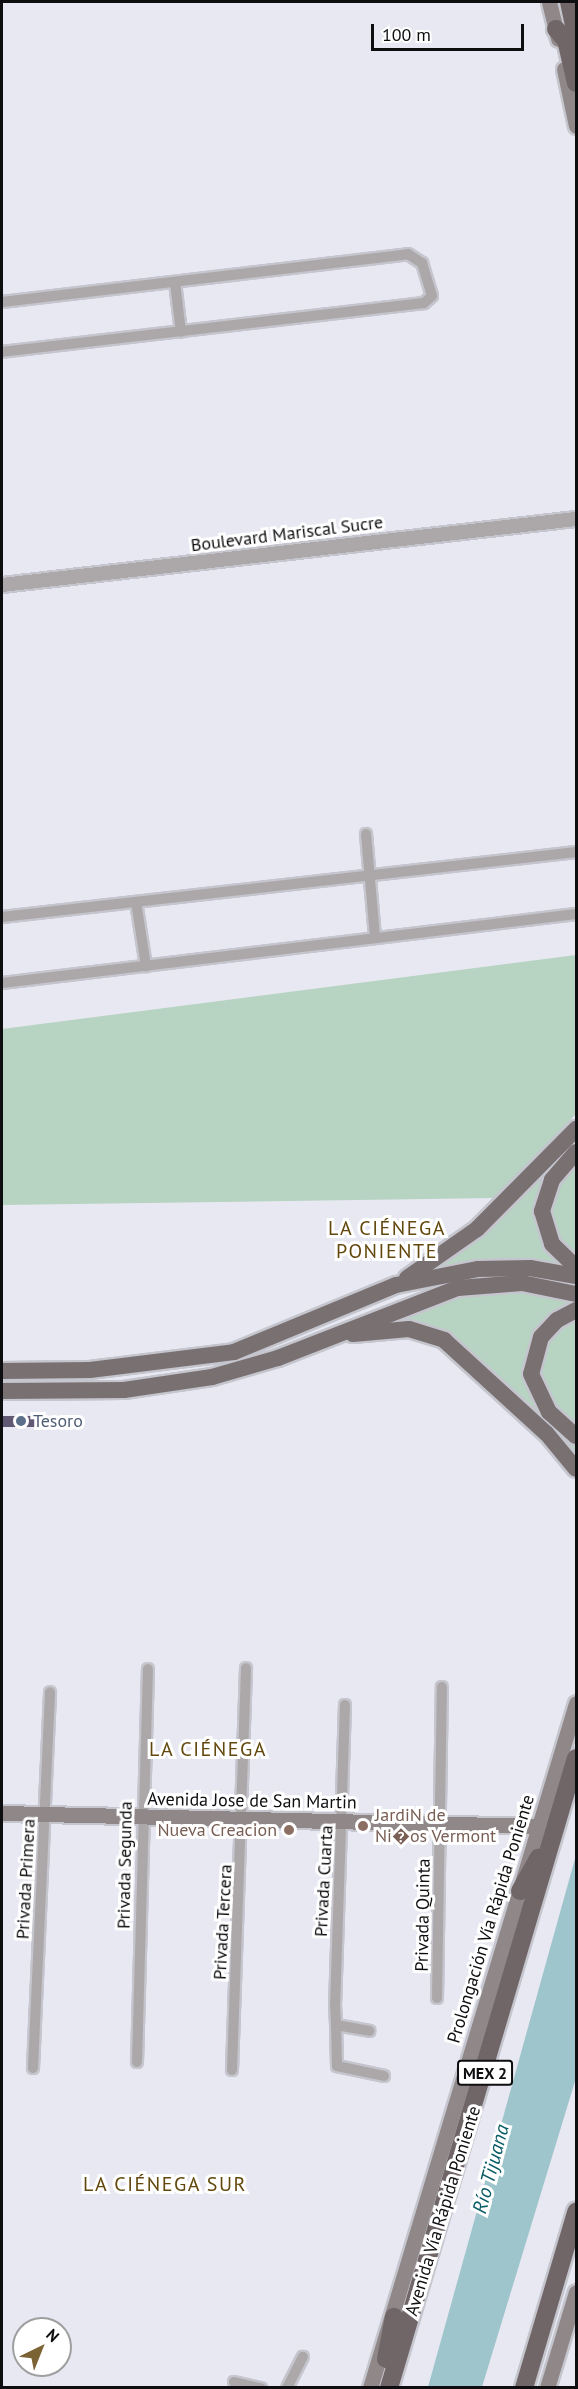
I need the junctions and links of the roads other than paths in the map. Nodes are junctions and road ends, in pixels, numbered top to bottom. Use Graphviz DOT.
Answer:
graph roads {
  1 [pos="549,2"];
  2 [pos="569,2"];
  3 [pos="556,29"];
  4 [pos="576,36"];
  5 [pos="576,83"];
  6 [pos="576,126"];
  7 [pos="175,282"];
  8 [pos="2,302"];
  9 [pos="181,332"];
  10 [pos="2,352"];
  11 [pos="576,519"];
  12 [pos="2,585"];
  13 [pos="366,834"];
  14 [pos="576,852"];
  15 [pos="370,875"];
  16 [pos="136,902"];
  17 [pos="576,914"];
  18 [pos="2,917"];
  19 [pos="375,937"];
  20 [pos="146,966"];
  21 [pos="2,983"];
  22 [pos="576,1129"];
  23 [pos="576,1152"];
  24 [pos="576,1268"];
  25 [pos="576,1276"];
  26 [pos="396,1285"];
  27 [pos="576,1294"];
  28 [pos="576,1310"];
  29 [pos="334,1337"];
  30 [pos="2,1371"];
  31 [pos="2,1391"];
  32 [pos="576,1436"];
  33 [pos="576,1469"];
  34 [pos="246,1668"];
  35 [pos="148,1669"];
  36 [pos="442,1688"];
  37 [pos="50,1692"];
  38 [pos="576,1703"];
  39 [pos="345,1705"];
  40 [pos="575,1763"];
  41 [pos="2,1813"];
  42 [pos="46,1815"];
  43 [pos="142,1819"];
  44 [pos="244,1821"];
  45 [pos="343,1822"];
  46 [pos="441,1824"];
  47 [pos="538,1826"];
  48 [pos="520,1891"];
  49 [pos="437,1998"];
  50 [pos="336,2025"];
  51 [pos="369,2031"];
  52 [pos="137,2062"];
  53 [pos="33,2068"];
  54 [pos="232,2070"];
  55 [pos="384,2076"];
  56 [pos="576,2212"];
  57 [pos="576,2247"];
  58 [pos="558,2274"];
  59 [pos="576,2292"];
  60 [pos="394,2317"];
  61 [pos="303,2357"];
  62 [pos="234,2382"];
  63 [pos="261,2388"];
  64 [pos="287,2388"];
  65 [pos="370,2388"];
  66 [pos="378,2388"];
  67 [pos="389,2388"];
  68 [pos="524,2388"];
  69 [pos="548,2388"];
  1 -- 3 [label="main road"];
  2 -- 4 [label="highway"];
  3 -- 5 [label="highway"];
  3 -- 6 [label="main road"];
  7 -- 8 [label="street"];
  7 -- 9 [label="street"];
  7 -- 9 [label="street"];
  9 -- 10 [label="street"];
  11 -- 12 [label="street, Boulevard Mariscal Sucre"];
  13 -- 15 [label="street"];
  14 -- 15 [label="street"];
  15 -- 16 [label="street"];
  15 -- 19 [label="street"];
  16 -- 18 [label="street"];
  16 -- 20 [label="street"];
  17 -- 19 [label="street"];
  19 -- 20 [label="street"];
  20 -- 21 [label="street"];
  22 -- 26 [label="main road"];
  23 -- 24 [label="main road"];
  25 -- 26 [label="main road"];
  26 -- 30 [label="main road"];
  27 -- 29 [label="main road"];
  28 -- 32 [label="main road"];
  29 -- 31 [label="main road"];
  29 -- 33 [label="main road"];
  34 -- 44 [label="street, Privada Tercera"];
  35 -- 43 [label="street, Privada Segunda"];
  36 -- 46 [label="street, Privada Quinta"];
  37 -- 42 [label="street, Privada Primera"];
  38 -- 47 [label="main road, Prolongación Vía Rápida Poniente"];
  39 -- 45 [label="street, Privada Cuarta"];
  40 -- 48 [label="highway"];
  40 -- 67 [label="highway, Avenida Vía Rápida Poniente / MEX 2"];
  41 -- 42 [label="main road, Avenida Jose de San Martin"];
  42 -- 43 [label="main road, Avenida Jose de San Martin"];
  42 -- 53 [label="street, Privada Primera"];
  43 -- 44 [label="main road, Avenida Jose de San Martin"];
  43 -- 52 [label="street, Privada Segunda"];
  44 -- 45 [label="main road, Avenida Jose de San Martin"];
  44 -- 54 [label="street, Privada Tercera"];
  45 -- 46 [label="main road, Avenida Jose de San Martin"];
  45 -- 50 [label="street, Privada Cuarta"];
  46 -- 47 [label="main road, Avenida Jose de San Martin"];
  46 -- 49 [label="street, Privada Quinta"];
  47 -- 48 [label="main road, Prolongación Vía Rápida Poniente"];
  48 -- 60 [label="main road, Prolongación Vía Rápida Poniente"];
  50 -- 51 [label="street"];
  50 -- 55 [label="street, Privada Cuarta"];
  56 -- 58 [label="highway"];
  57 -- 58 [label="highway"];
  58 -- 68 [label="highway"];
  59 -- 69 [label="main road"];
  60 -- 65 [label="main road, Prolongación Vía Rápida Poniente"];
  60 -- 66 [label="highway"];
  61 -- 64 [label="street"];
  62 -- 63 [label="street"];
}
